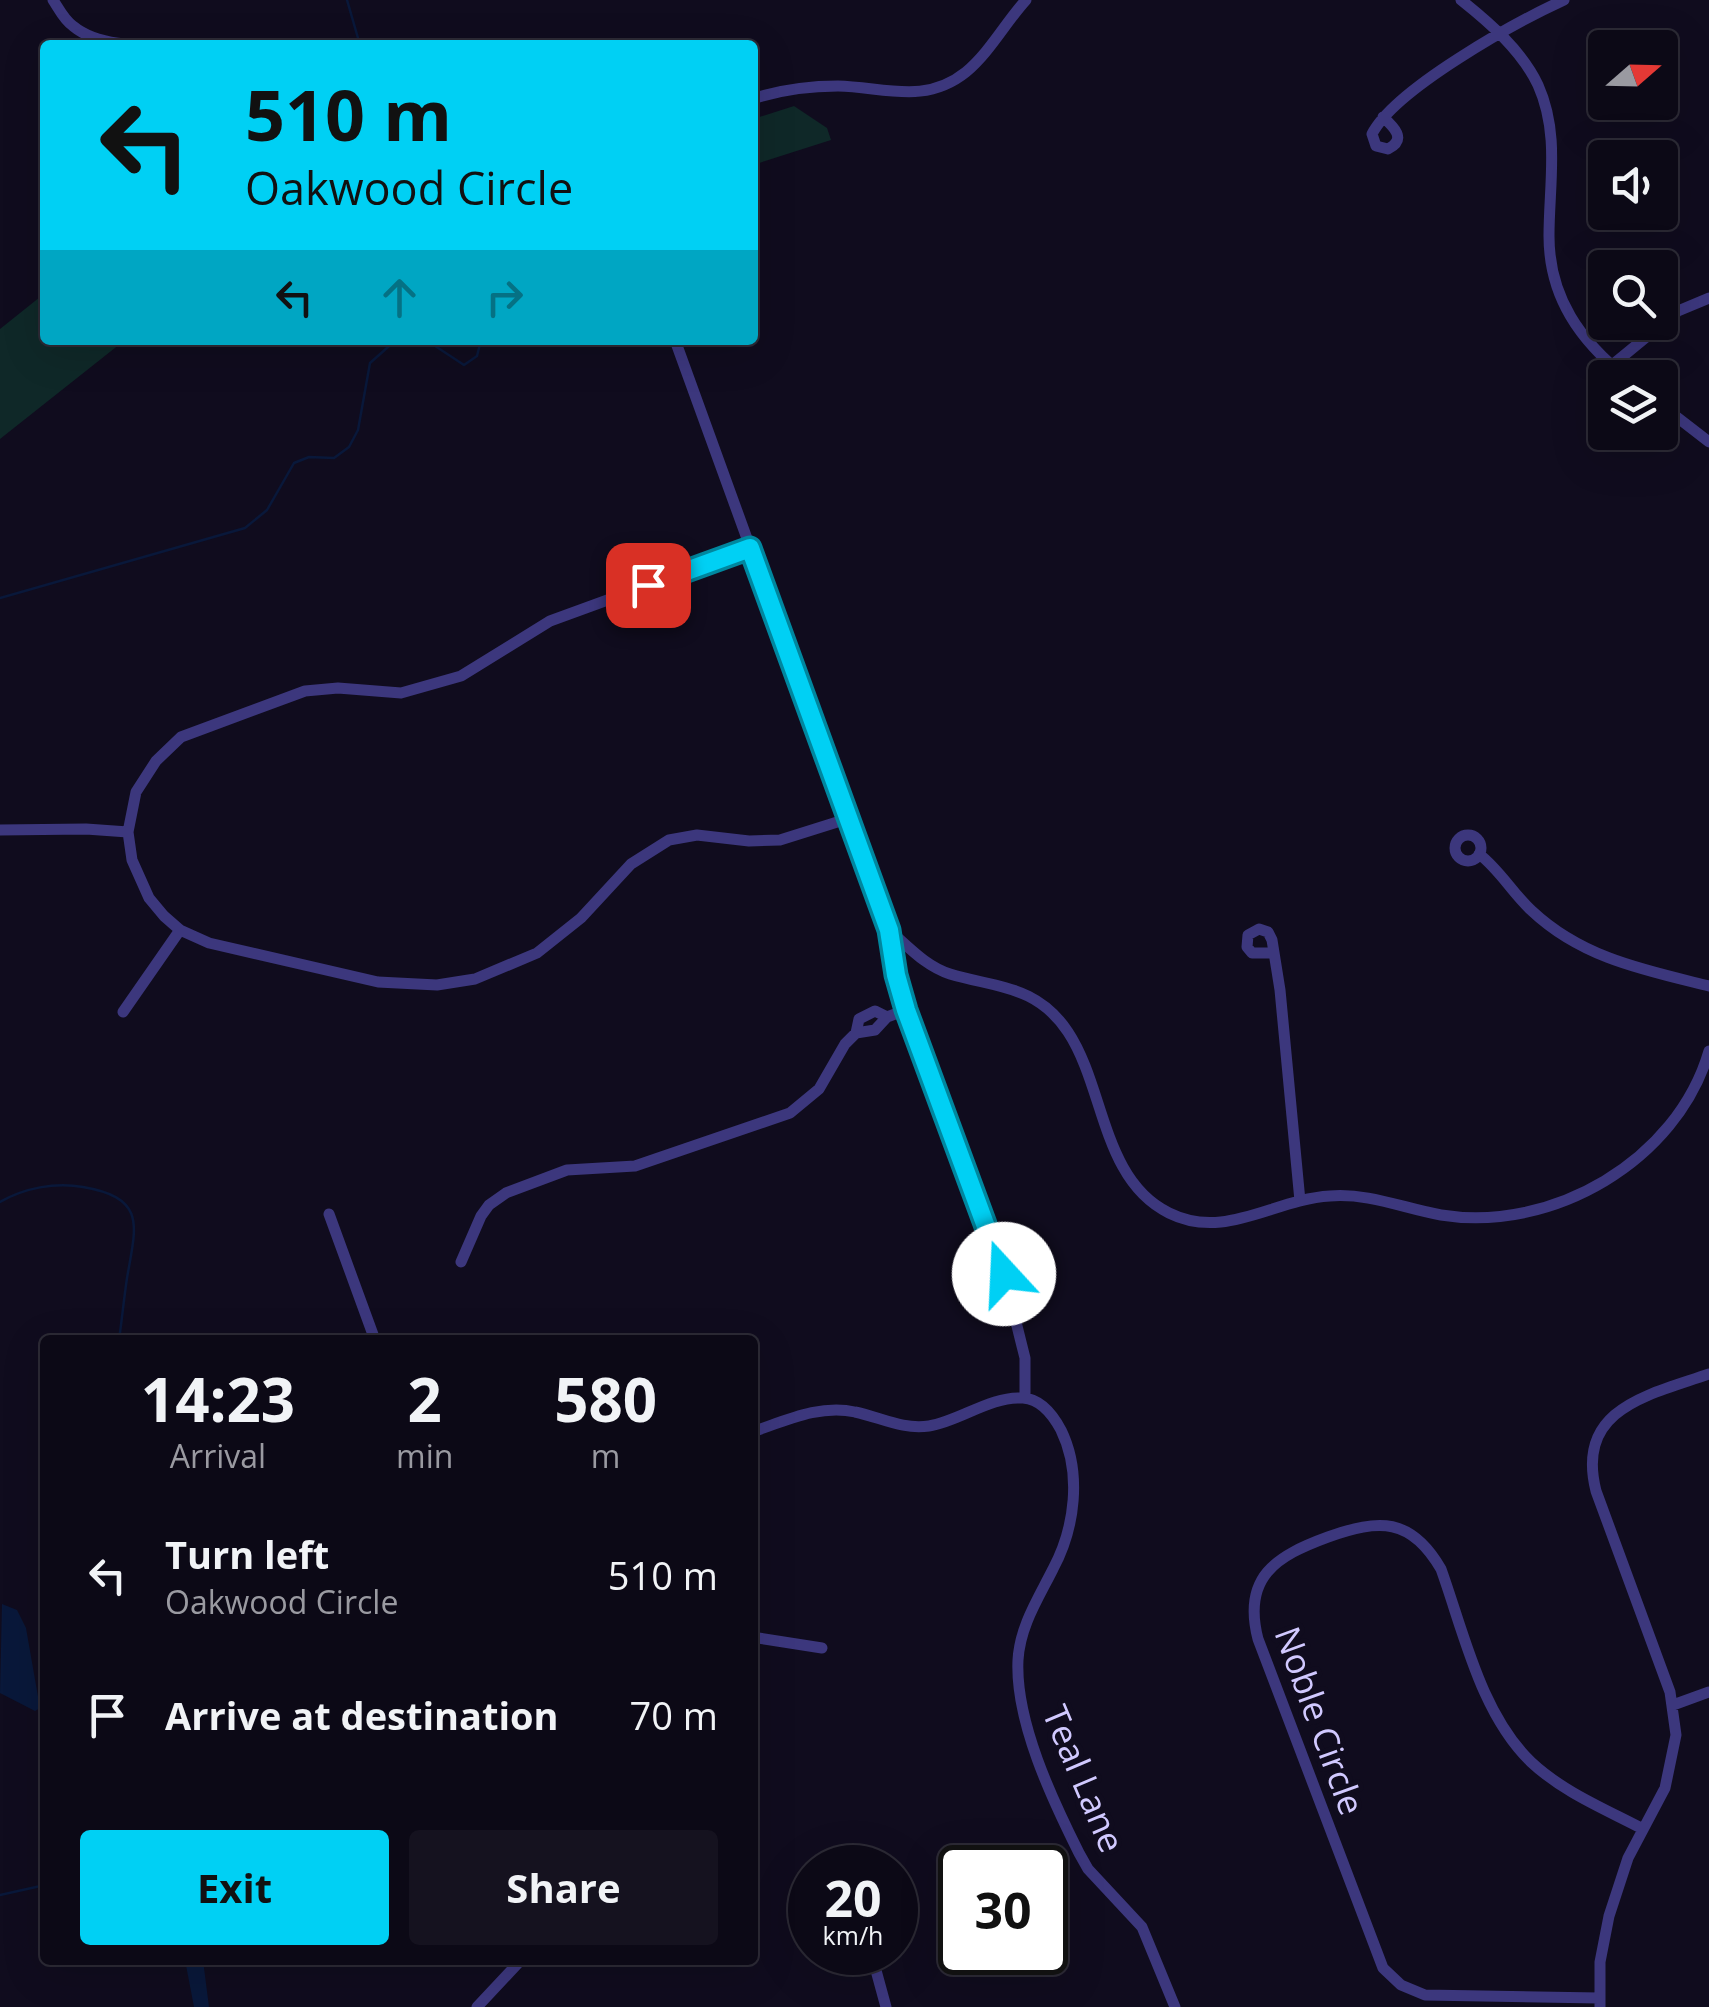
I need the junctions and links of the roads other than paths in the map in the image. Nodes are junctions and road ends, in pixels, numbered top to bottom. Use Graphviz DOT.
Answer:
graph roads {
  1 [pos="53,0"];
  2 [pos="1026,0"];
  3 [pos="1461,0"];
  4 [pos="1564,0"];
  5 [pos="1500,35"];
  6 [pos="108,40"];
  7 [pos="758,97"];
  8 [pos="1383,118"];
  9 [pos="1709,298"];
  10 [pos="677,345"];
  11 [pos="1606,360"];
  12 [pos="1619,360"];
  13 [pos="1678,418"];
  14 [pos="1709,442"];
  15 [pos="750,548"];
  16 [pos="850,818"];
  17 [pos="0,830"];
  18 [pos="128,832"];
  19 [pos="1479,854"];
  20 [pos="180,930"];
  21 [pos="889,930"];
  22 [pos="1274,953"];
  23 [pos="1709,986"];
  24 [pos="906,1010"];
  25 [pos="123,1012"];
  26 [pos="887,1016"];
  27 [pos="856,1033"];
  28 [pos="1709,1052"];
  29 [pos="1300,1202"];
  30 [pos="329,1214"];
  31 [pos="461,1262"];
  32 [pos="373,1335"];
  33 [pos="1709,1374"];
  34 [pos="1025,1398"];
  35 [pos="758,1430"];
  36 [pos="758,1638"];
  37 [pos="822,1648"];
  38 [pos="1709,1692"];
  39 [pos="1673,1705"];
  40 [pos="1643,1829"];
  41 [pos="516,1965"];
  42 [pos="879,1975"];
  43 [pos="1599,2003"];
  44 [pos="477,2007"];
  45 [pos="886,2007"];
  46 [pos="1175,2007"];
  1 -- 6 [label="street"];
  2 -- 7 [label="street"];
  3 -- 5 [label="street"];
  4 -- 5 [label="street"];
  5 -- 8 [label="street"];
  5 -- 11 [label="street"];
  9 -- 12 [label="street"];
  10 -- 15 [label="street"];
  13 -- 14 [label="street"];
  15 -- 16 [label="street"];
  15 -- 18 [label="street"];
  16 -- 20 [label="street"];
  16 -- 21 [label="street"];
  17 -- 18 [label="street"];
  18 -- 20 [label="street"];
  19 -- 23 [label="street"];
  20 -- 25 [label="street"];
  21 -- 24 [label="street"];
  21 -- 29 [label="street"];
  22 -- 29 [label="street"];
  24 -- 26 [label="street"];
  24 -- 34 [label="street"];
  26 -- 27 [label="street"];
  26 -- 27 [label="street"];
  27 -- 31 [label="street"];
  28 -- 29 [label="street"];
  30 -- 32 [label="street"];
  33 -- 39 [label="street"];
  34 -- 35 [label="street"];
  34 -- 46 [label="street, Teal Lane"];
  36 -- 37 [label="street"];
  38 -- 39 [label="street"];
  39 -- 40 [label="street"];
  40 -- 43 [label="street"];
  40 -- 43 [label="street, Noble Circle"];
  41 -- 44 [label="street"];
  42 -- 45 [label="street"];
}
